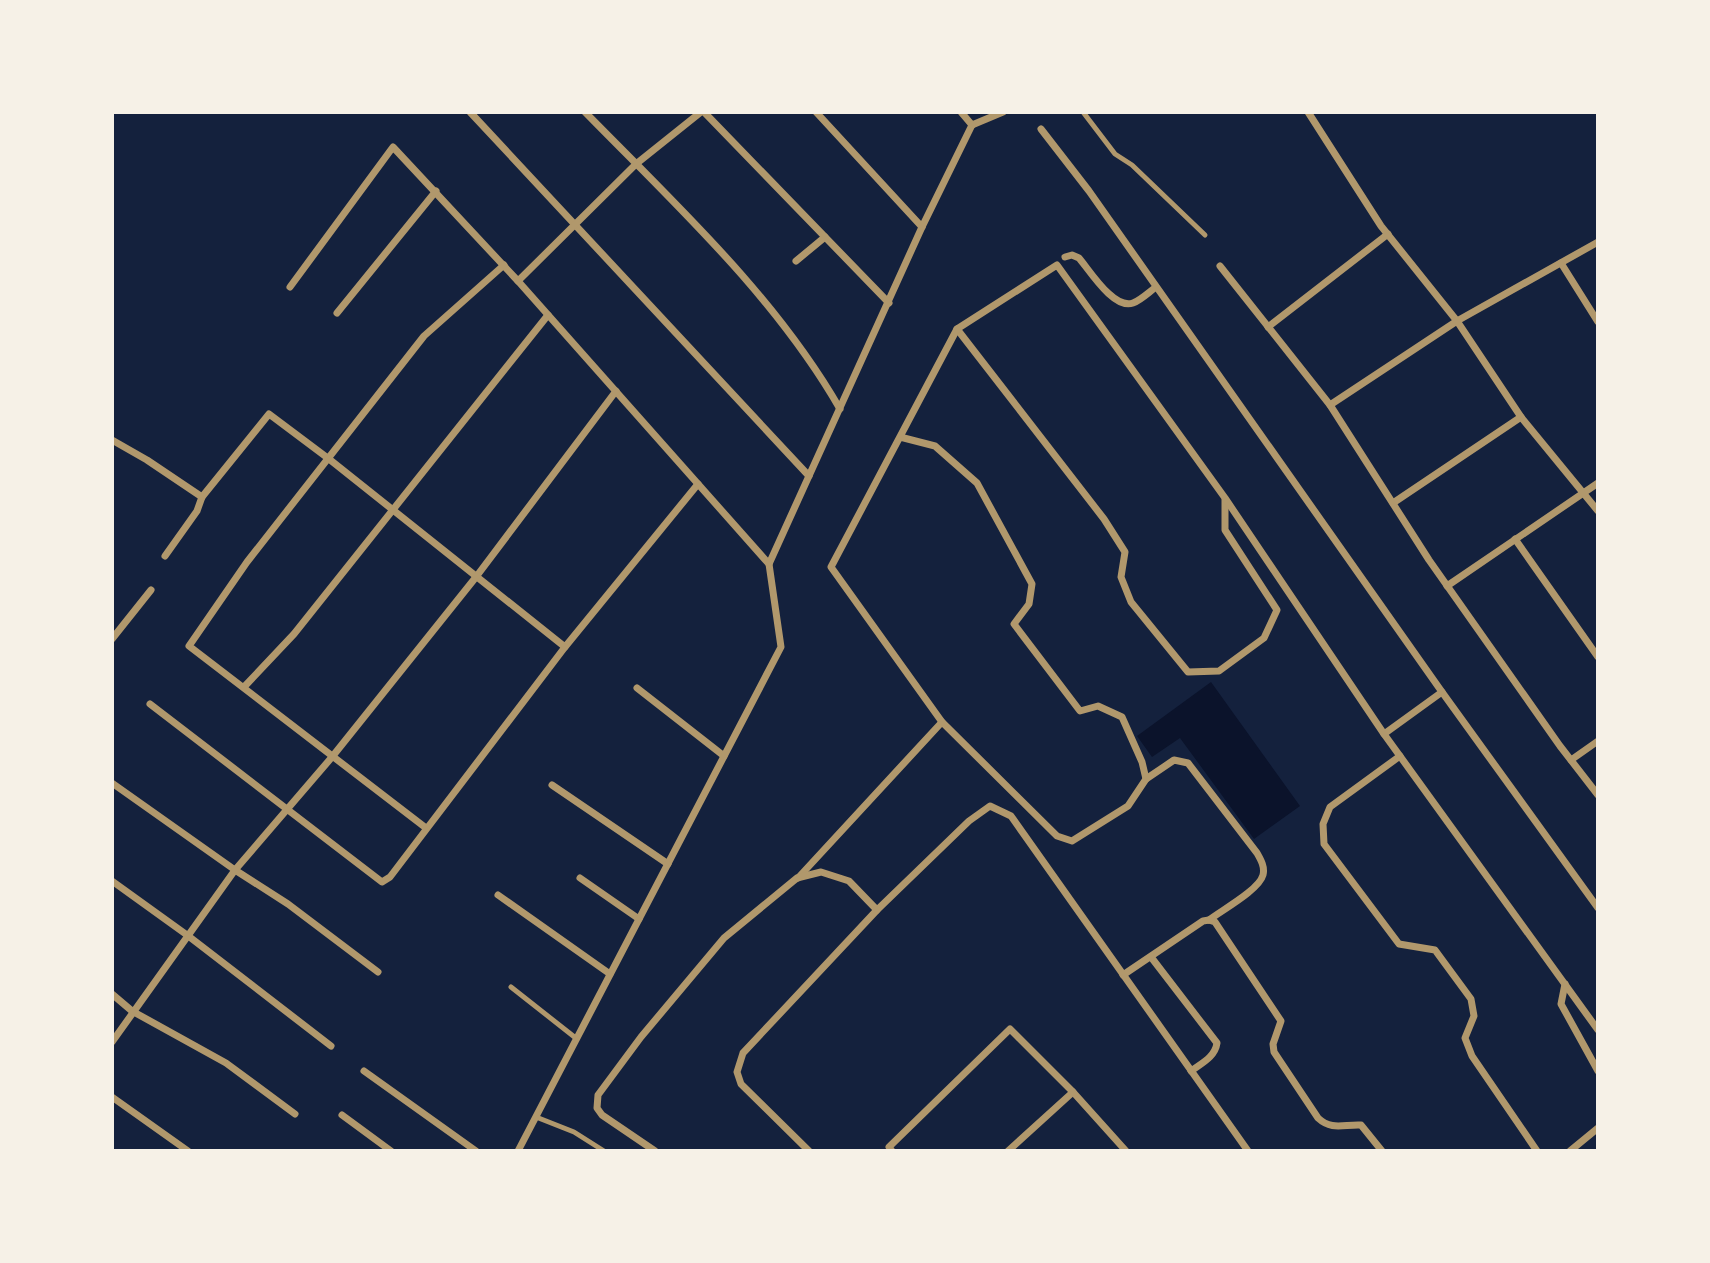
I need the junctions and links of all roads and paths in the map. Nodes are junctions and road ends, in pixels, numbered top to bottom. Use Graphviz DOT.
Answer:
graph roads {
  1 [pos="470,112"];
  2 [pos="585,112"];
  3 [pos="703,112"];
  4 [pos="816,112"];
  5 [pos="961,112"];
  6 [pos="1003,112"];
  7 [pos="1083,112"];
  8 [pos="1308,112"];
  9 [pos="972,124"];
  10 [pos="1041,129"];
  11 [pos="636,164"];
  12 [pos="436,191"];
  13 [pos="575,223"];
  14 [pos="922,227"];
  15 [pos="1388,234"];
  16 [pos="1205,235"];
  17 [pos="825,237"];
  18 [pos="1598,242"];
  19 [pos="1065,257"];
  20 [pos="796,261"];
  21 [pos="1561,263"];
  22 [pos="504,265"];
  23 [pos="1220,266"];
  24 [pos="518,281"];
  25 [pos="290,287"];
  26 [pos="1156,287"];
  27 [pos="889,303"];
  28 [pos="337,313"];
  29 [pos="548,315"];
  30 [pos="1457,321"];
  31 [pos="1598,322"];
  32 [pos="1268,327"];
  33 [pos="957,329"];
  34 [pos="616,391"];
  35 [pos="1330,405"];
  36 [pos="840,409"];
  37 [pos="1521,416"];
  38 [pos="900,437"];
  39 [pos="112,440"];
  40 [pos="329,459"];
  41 [pos="809,476"];
  42 [pos="1598,482"];
  43 [pos="698,484"];
  44 [pos="1582,492"];
  45 [pos="202,497"];
  46 [pos="1225,498"];
  47 [pos="1393,503"];
  48 [pos="393,510"];
  49 [pos="1598,511"];
  50 [pos="1515,539"];
  51 [pos="165,556"];
  52 [pos="769,564"];
  53 [pos="477,577"];
  54 [pos="1447,586"];
  55 [pos="151,590"];
  56 [pos="112,639"];
  57 [pos="565,647"];
  58 [pos="1598,657"];
  59 [pos="244,687"];
  60 [pos="637,688"];
  61 [pos="1442,692"];
  62 [pos="150,704"];
  63 [pos="943,722"];
  64 [pos="1384,734"];
  65 [pos="1598,741"];
  66 [pos="724,756"];
  67 [pos="1400,756"];
  68 [pos="332,757"];
  69 [pos="1571,760"];
  70 [pos="1146,779"];
  71 [pos="112,783"];
  72 [pos="552,785"];
  73 [pos="1598,795"];
  74 [pos="288,809"];
  75 [pos="426,828"];
  76 [pos="668,864"];
  77 [pos="235,870"];
  78 [pos="580,878"];
  79 [pos="797,878"];
  80 [pos="112,881"];
  81 [pos="498,895"];
  82 [pos="1598,908"];
  83 [pos="877,910"];
  84 [pos="639,919"];
  85 [pos="1209,920"];
  86 [pos="187,935"];
  87 [pos="1151,957"];
  88 [pos="378,972"];
  89 [pos="610,974"];
  90 [pos="1123,975"];
  91 [pos="1564,984"];
  92 [pos="511,987"];
  93 [pos="112,994"];
  94 [pos="132,1011"];
  95 [pos="1598,1030"];
  96 [pos="577,1039"];
  97 [pos="112,1042"];
  98 [pos="331,1046"];
  99 [pos="364,1071"];
  100 [pos="1191,1071"];
  101 [pos="1598,1072"];
  102 [pos="1073,1092"];
  103 [pos="112,1097"];
  104 [pos="295,1114"];
  105 [pos="342,1115"];
  106 [pos="536,1117"];
  107 [pos="1598,1128"];
  108 [pos="1011,1150"];
  109 [pos="188,1151"];
  110 [pos="391,1151"];
  111 [pos="476,1151"];
  112 [pos="518,1151"];
  113 [pos="604,1151"];
  114 [pos="655,1151"];
  115 [pos="809,1151"];
  116 [pos="892,1151"];
  117 [pos="1126,1151"];
  118 [pos="1248,1151"];
  119 [pos="1382,1151"];
  120 [pos="1537,1151"];
  121 [pos="1570,1151"];
  1 -- 13 [label="street"];
  2 -- 11 [label="street"];
  3 -- 11 [label="street"];
  3 -- 17 [label="street"];
  4 -- 14 [label="street"];
  5 -- 9 [label="street"];
  6 -- 9 [label="street"];
  7 -- 16 [label="lane"];
  8 -- 15 [label="street"];
  9 -- 14 [label="street"];
  10 -- 26 [label="street"];
  11 -- 13 [label="street"];
  11 -- 36 [label="street"];
  12 -- 22 [label="street"];
  12 -- 25 [label="street"];
  12 -- 28 [label="street"];
  13 -- 24 [label="street"];
  13 -- 41 [label="street"];
  14 -- 27 [label="street"];
  15 -- 30 [label="street"];
  15 -- 32 [label="street"];
  17 -- 20 [label="street"];
  17 -- 27 [label="street"];
  18 -- 21 [label="street"];
  19 -- 26 [label="street"];
  21 -- 30 [label="street"];
  21 -- 31 [label="street"];
  22 -- 24 [label="street"];
  22 -- 40 [label="street"];
  23 -- 32 [label="street"];
  24 -- 29 [label="street"];
  26 -- 61 [label="street"];
  27 -- 36 [label="street"];
  29 -- 34 [label="street"];
  29 -- 48 [label="street"];
  30 -- 35 [label="street"];
  30 -- 37 [label="street"];
  32 -- 35 [label="street"];
  33 -- 38 [label="street"];
  33 -- 46 [label="street"];
  33 -- 46 [label="street"];
  34 -- 43 [label="street"];
  34 -- 53 [label="street"];
  35 -- 47 [label="street"];
  36 -- 41 [label="street"];
  37 -- 44 [label="street"];
  37 -- 47 [label="street"];
  38 -- 63 [label="street"];
  38 -- 70 [label="street"];
  39 -- 45 [label="street"];
  40 -- 45 [label="street"];
  40 -- 48 [label="street"];
  40 -- 59 [label="street"];
  41 -- 52 [label="street"];
  42 -- 44 [label="street"];
  43 -- 52 [label="street"];
  43 -- 57 [label="street"];
  44 -- 49 [label="street"];
  44 -- 50 [label="street"];
  45 -- 51 [label="street"];
  46 -- 64 [label="street"];
  47 -- 54 [label="street"];
  48 -- 53 [label="street"];
  48 -- 59 [label="street"];
  50 -- 54 [label="street"];
  50 -- 58 [label="street"];
  52 -- 66 [label="street"];
  53 -- 57 [label="street"];
  53 -- 68 [label="street"];
  54 -- 69 [label="street"];
  55 -- 56 [label="street"];
  57 -- 75 [label="street"];
  59 -- 68 [label="street"];
  60 -- 66 [label="street"];
  61 -- 64 [label="street"];
  61 -- 82 [label="street"];
  62 -- 74 [label="street"];
  63 -- 70 [label="street"];
  63 -- 79 [label="street"];
  64 -- 67 [label="street"];
  65 -- 69 [label="street"];
  66 -- 76 [label="street"];
  67 -- 91 [label="street"];
  67 -- 120 [label="street"];
  68 -- 74 [label="street"];
  68 -- 75 [label="street"];
  69 -- 73 [label="street"];
  70 -- 85 [label="street"];
  71 -- 77 [label="street"];
  72 -- 76 [label="street"];
  74 -- 75 [label="street"];
  74 -- 77 [label="street"];
  76 -- 84 [label="street"];
  77 -- 86 [label="street"];
  77 -- 88 [label="street"];
  78 -- 84 [label="street"];
  79 -- 83 [label="street"];
  79 -- 114 [label="street"];
  80 -- 86 [label="street"];
  81 -- 89 [label="street"];
  83 -- 90 [label="street"];
  83 -- 115 [label="street"];
  84 -- 89 [label="street"];
  85 -- 87 [label="street"];
  85 -- 119 [label="street"];
  86 -- 94 [label="street"];
  86 -- 98 [label="street"];
  87 -- 90 [label="street"];
  87 -- 100 [label="street"];
  89 -- 96 [label="street"];
  90 -- 100 [label="street"];
  91 -- 95 [label="street"];
  91 -- 101 [label="street"];
  92 -- 96 [label="lane"];
  93 -- 94 [label="street"];
  94 -- 97 [label="street"];
  94 -- 104 [label="street"];
  96 -- 106 [label="street"];
  99 -- 111 [label="street"];
  100 -- 118 [label="street"];
  102 -- 108 [label="street"];
  102 -- 116 [label="street"];
  102 -- 117 [label="street"];
  103 -- 109 [label="street"];
  105 -- 110 [label="street"];
  106 -- 112 [label="street"];
  106 -- 113 [label="lane"];
  107 -- 121 [label="street"];
}
